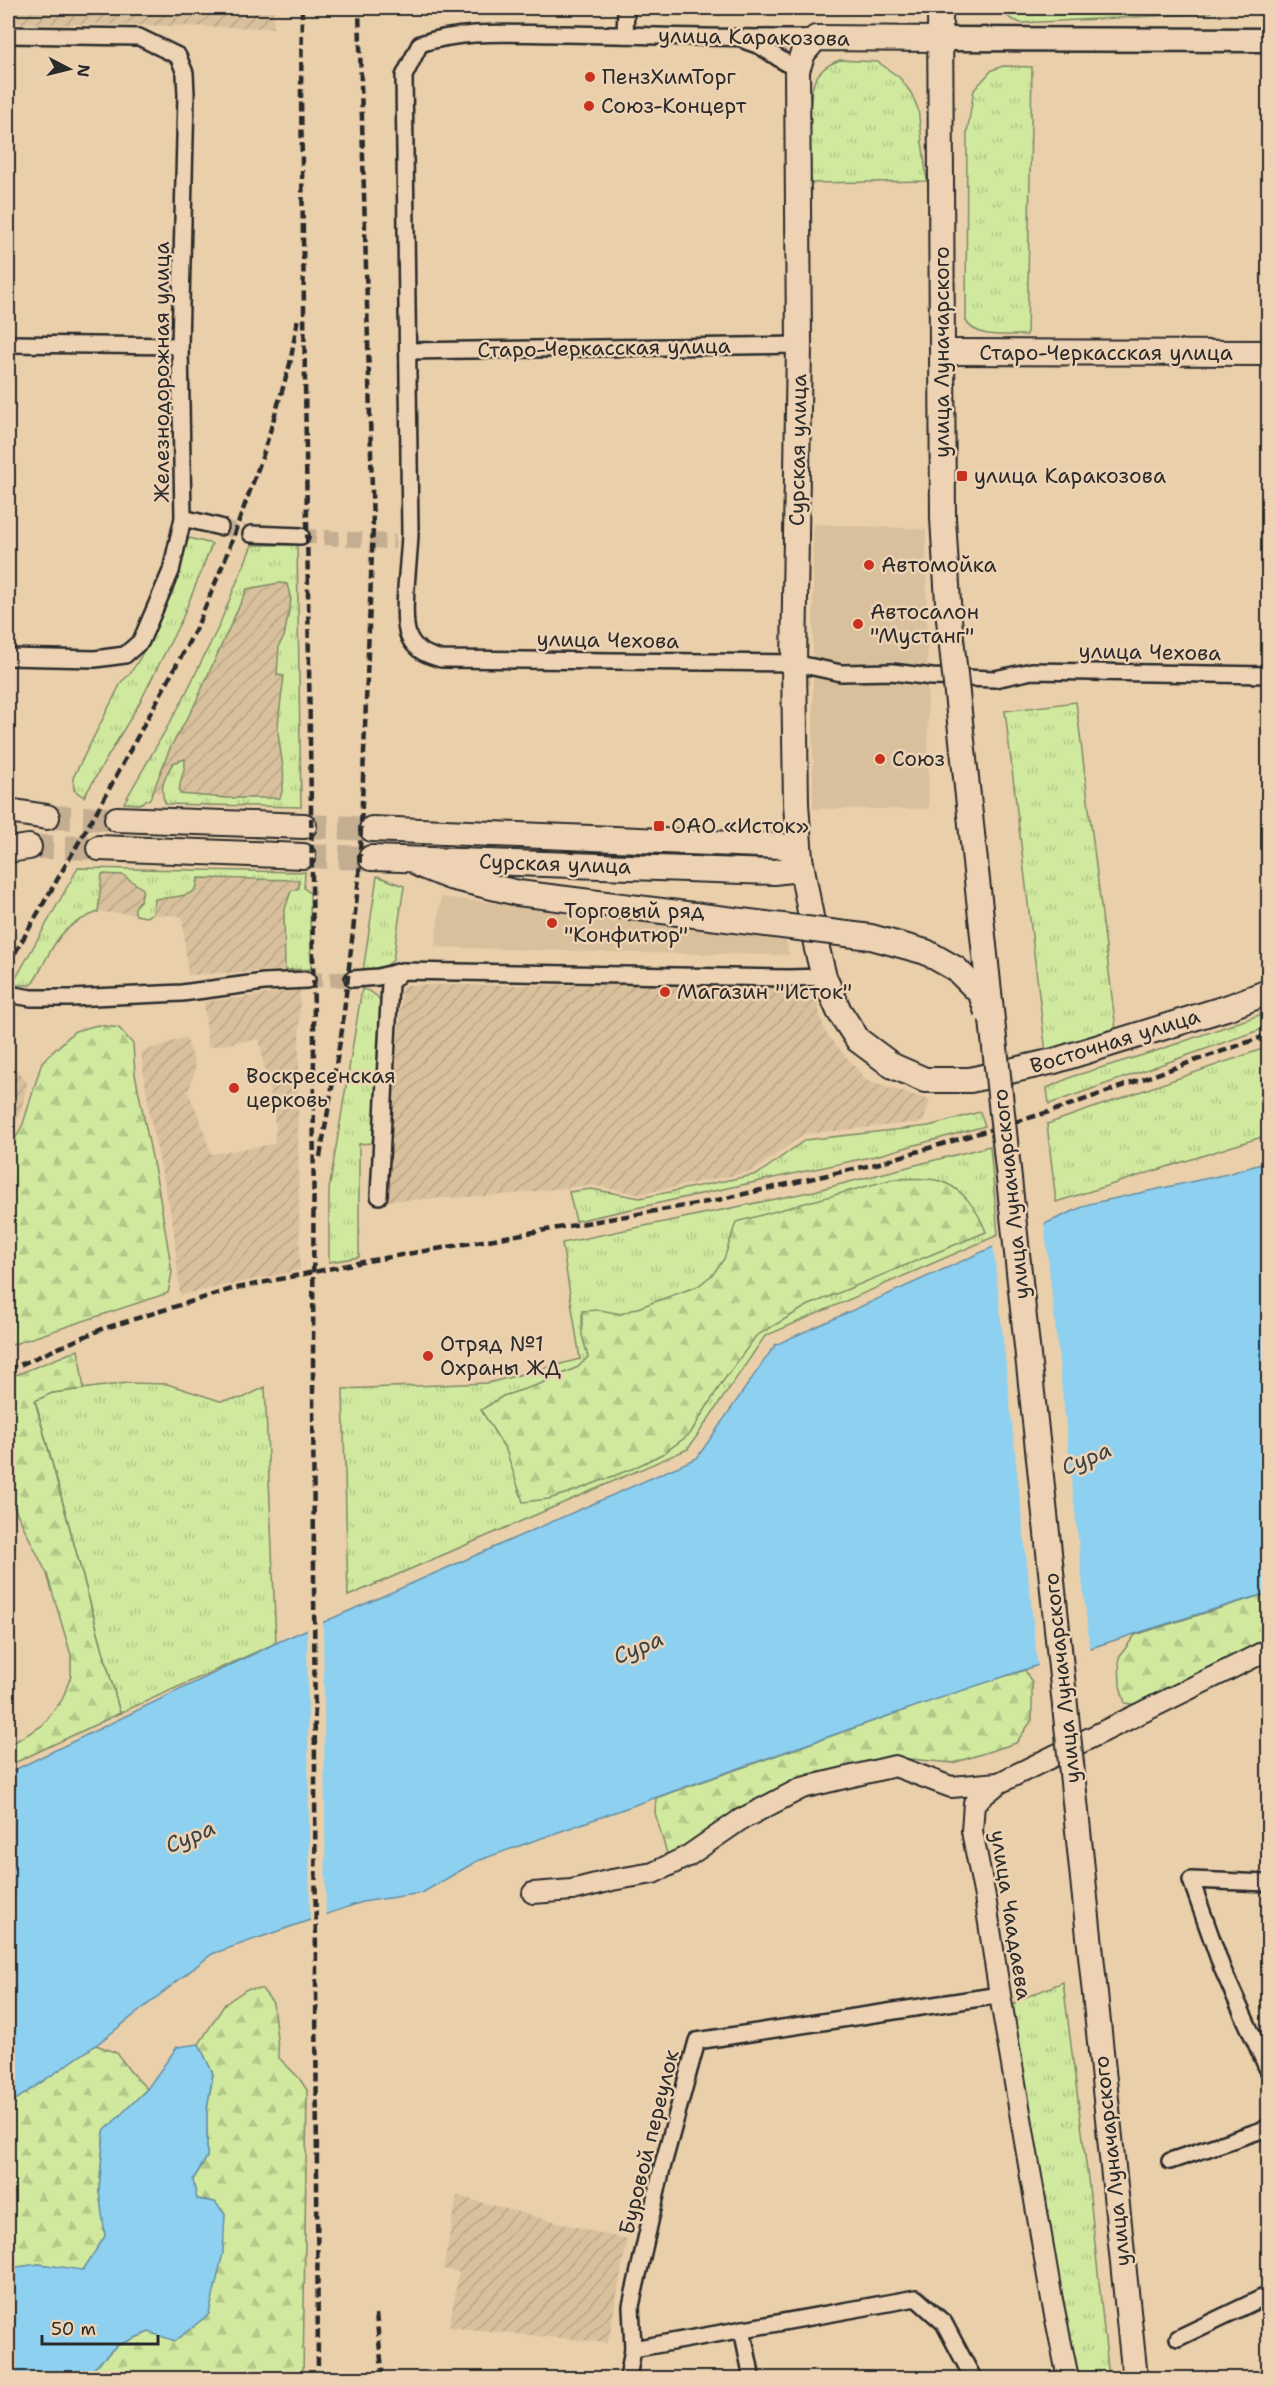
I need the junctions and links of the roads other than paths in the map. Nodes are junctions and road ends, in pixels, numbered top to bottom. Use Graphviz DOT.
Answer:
graph roads {
  1 [pos="626,8"];
  2 [pos="940,8"];
  3 [pos="8,35"];
  4 [pos="625,35"];
  5 [pos="816,38"];
  6 [pos="741,39"];
  7 [pos="939,39"];
  8 [pos="1269,39"];
  9 [pos="796,70"];
  10 [pos="8,344"];
  11 [pos="799,345"];
  12 [pos="180,346"];
  13 [pos="410,351"];
  14 [pos="943,352"];
  15 [pos="1269,353"];
  16 [pos="183,518"];
  17 [pos="220,527"];
  18 [pos="251,534"];
  19 [pos="301,536"];
  20 [pos="8,657"];
  21 [pos="794,663"];
  22 [pos="1269,675"];
  23 [pos="796,804"];
  24 [pos="8,812"];
  25 [pos="47,817"];
  26 [pos="117,819"];
  27 [pos="304,826"];
  28 [pos="372,829"];
  29 [pos="750,845"];
  30 [pos="99,848"];
  31 [pos="303,855"];
  32 [pos="371,858"];
  33 [pos="800,858"];
  34 [pos="404,859"];
  35 [pos="774,872"];
  36 [pos="807,893"];
  37 [pos="402,971"];
  38 [pos="824,976"];
  39 [pos="353,979"];
  40 [pos="307,980"];
  41 [pos="1269,992"];
  42 [pos="10,996"];
  43 [pos="993,1029"];
  44 [pos="379,1196"];
  45 [pos="1269,1650"];
  46 [pos="999,1783"];
  47 [pos="1269,1883"];
  48 [pos="533,1893"];
  49 [pos="1000,1995"];
  50 [pos="1269,2070"];
  51 [pos="1269,2128"];
  52 [pos="1170,2161"];
  53 [pos="1269,2295"];
  54 [pos="742,2329"];
  55 [pos="1178,2338"];
  56 [pos="633,2349"];
  57 [pos="628,2379"];
  58 [pos="752,2379"];
  59 [pos="973,2379"];
  60 [pos="1068,2379"];
  61 [pos="1135,2379"];
  1 -- 4 [label="street"];
  2 -- 7 [label="main road, улица Луначарского"];
  3 -- 12 [label="street, Железнодорожная улица"];
  4 -- 6 [label="street, улица Каракозова"];
  4 -- 13 [label="street, улица Каракозова"];
  5 -- 6 [label="street, улица Каракозова"];
  5 -- 7 [label="main road, улица Каракозова"];
  5 -- 9 [label="main road"];
  6 -- 9 [label="street"];
  7 -- 8 [label="main road, улица Каракозова"];
  7 -- 14 [label="main road, улица Луначарского"];
  9 -- 11 [label="main road, Сурская улица"];
  10 -- 12 [label="street"];
  11 -- 13 [label="street, Старо-Черкасская улица"];
  11 -- 21 [label="main road, Сурская улица"];
  12 -- 16 [label="street, Железнодорожная улица"];
  13 -- 21 [label="street, улица Чехова"];
  14 -- 15 [label="main road, Старо-Черкасская улица"];
  14 -- 43 [label="main road, улица Луначарского, bridge"];
  16 -- 17 [label="street"];
  16 -- 20 [label="street, Железнодорожная улица"];
  18 -- 19 [label="street"];
  21 -- 22 [label="street, улица Чехова"];
  21 -- 23 [label="main road, Сурская улица"];
  23 -- 29 [label="main road"];
  23 -- 33 [label="main road, Восточная улица"];
  24 -- 25 [label="main road"];
  26 -- 27 [label="main road"];
  28 -- 29 [label="main road, Сурская улица"];
  29 -- 33 [label="main road, Сурская улица"];
  30 -- 31 [label="main road"];
  32 -- 34 [label="main road, Сурская улица"];
  33 -- 35 [label="main road, Сурская улица"];
  33 -- 36 [label="main road, Восточная улица"];
  34 -- 35 [label="main road, Сурская улица"];
  34 -- 43 [label="main road, bridge"];
  35 -- 36 [label="main road, Сурская улица"];
  36 -- 38 [label="main road, Восточная улица"];
  37 -- 38 [label="street"];
  37 -- 39 [label="street"];
  37 -- 44 [label="street"];
  38 -- 41 [label="main road, Восточная улица"];
  40 -- 42 [label="street"];
  43 -- 61 [label="main road, улица Луначарского, bridge"];
  45 -- 46 [label="street"];
  46 -- 48 [label="street"];
  46 -- 49 [label="street, улица Чаадаева"];
  47 -- 50 [label="street"];
  49 -- 56 [label="street, Буровой переулок"];
  49 -- 60 [label="street, улица Чаадаева"];
  51 -- 52 [label="street"];
  53 -- 55 [label="street"];
  54 -- 56 [label="street"];
  54 -- 58 [label="street"];
  54 -- 59 [label="street"];
  56 -- 57 [label="street, Буровой переулок"];
}
